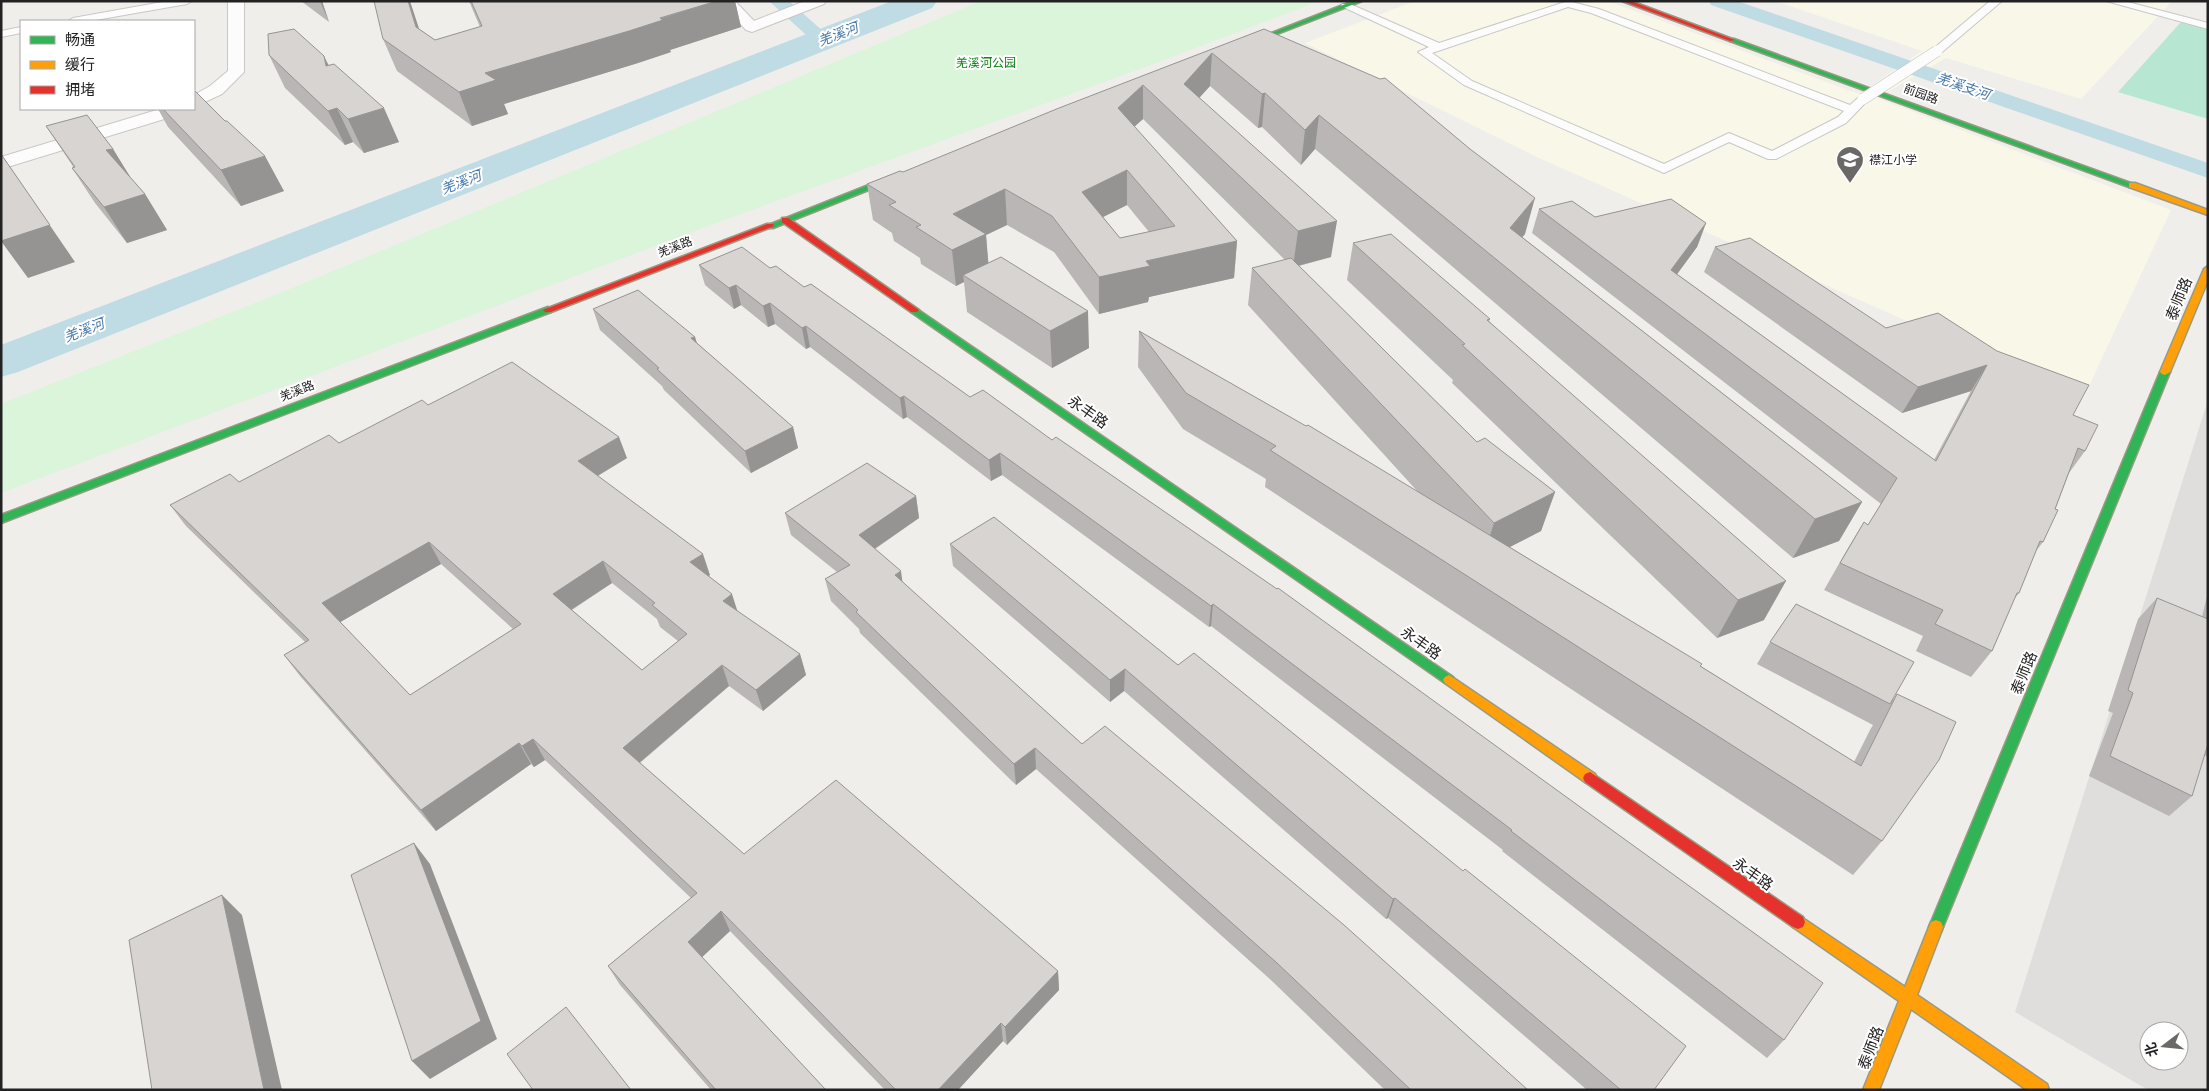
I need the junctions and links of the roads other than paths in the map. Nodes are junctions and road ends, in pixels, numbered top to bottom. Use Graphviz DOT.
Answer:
graph roads {
  1 [pos="187,1"];
  2 [pos="236,1"];
  3 [pos="726,1"];
  4 [pos="1359,1"];
  5 [pos="1625,1"];
  6 [pos="1997,1"];
  7 [pos="2111,1"];
  8 [pos="817,2"];
  9 [pos="1346,6"];
  10 [pos="79,20"];
  11 [pos="2208,26"];
  12 [pos="20,30"];
  13 [pos="1,34"];
  14 [pos="1439,47"];
  15 [pos="1226,52"];
  16 [pos="195,101"];
  17 [pos="175,110"];
  18 [pos="1852,110"];
  19 [pos="1,163"];
  20 [pos="913,171"];
  21 [pos="2208,212"];
  22 [pos="785,220"];
  23 [pos="2208,269"];
  24 [pos="1,519"];
  25 [pos="1906,998"];
  26 [pos="1870,1090"];
  27 [pos="2041,1090"];
  1 -- 10 [label="lane"];
  2 -- 16 [label="street"];
  3 -- 8 [label="street"];
  4 -- 9 [label="street"];
  5 -- 21 [label="street, 前园路"];
  6 -- 18 [label="lane, bridge"];
  7 -- 11 [label="lane"];
  9 -- 14 [label="lane"];
  9 -- 15 [label="street"];
  12 -- 13 [label="lane"];
  14 -- 18 [label="lane"];
  14 -- 18 [label="lane"];
  17 -- 19 [label="street"];
  20 -- 22 [label="street, 羌溪路"];
  22 -- 24 [label="street, 羌溪路"];
  22 -- 25 [label="street, 永丰路"];
  23 -- 25 [label="street, 泰师路"];
  25 -- 26 [label="street, 泰师路"];
  25 -- 27 [label="street, 永丰路"];
}
